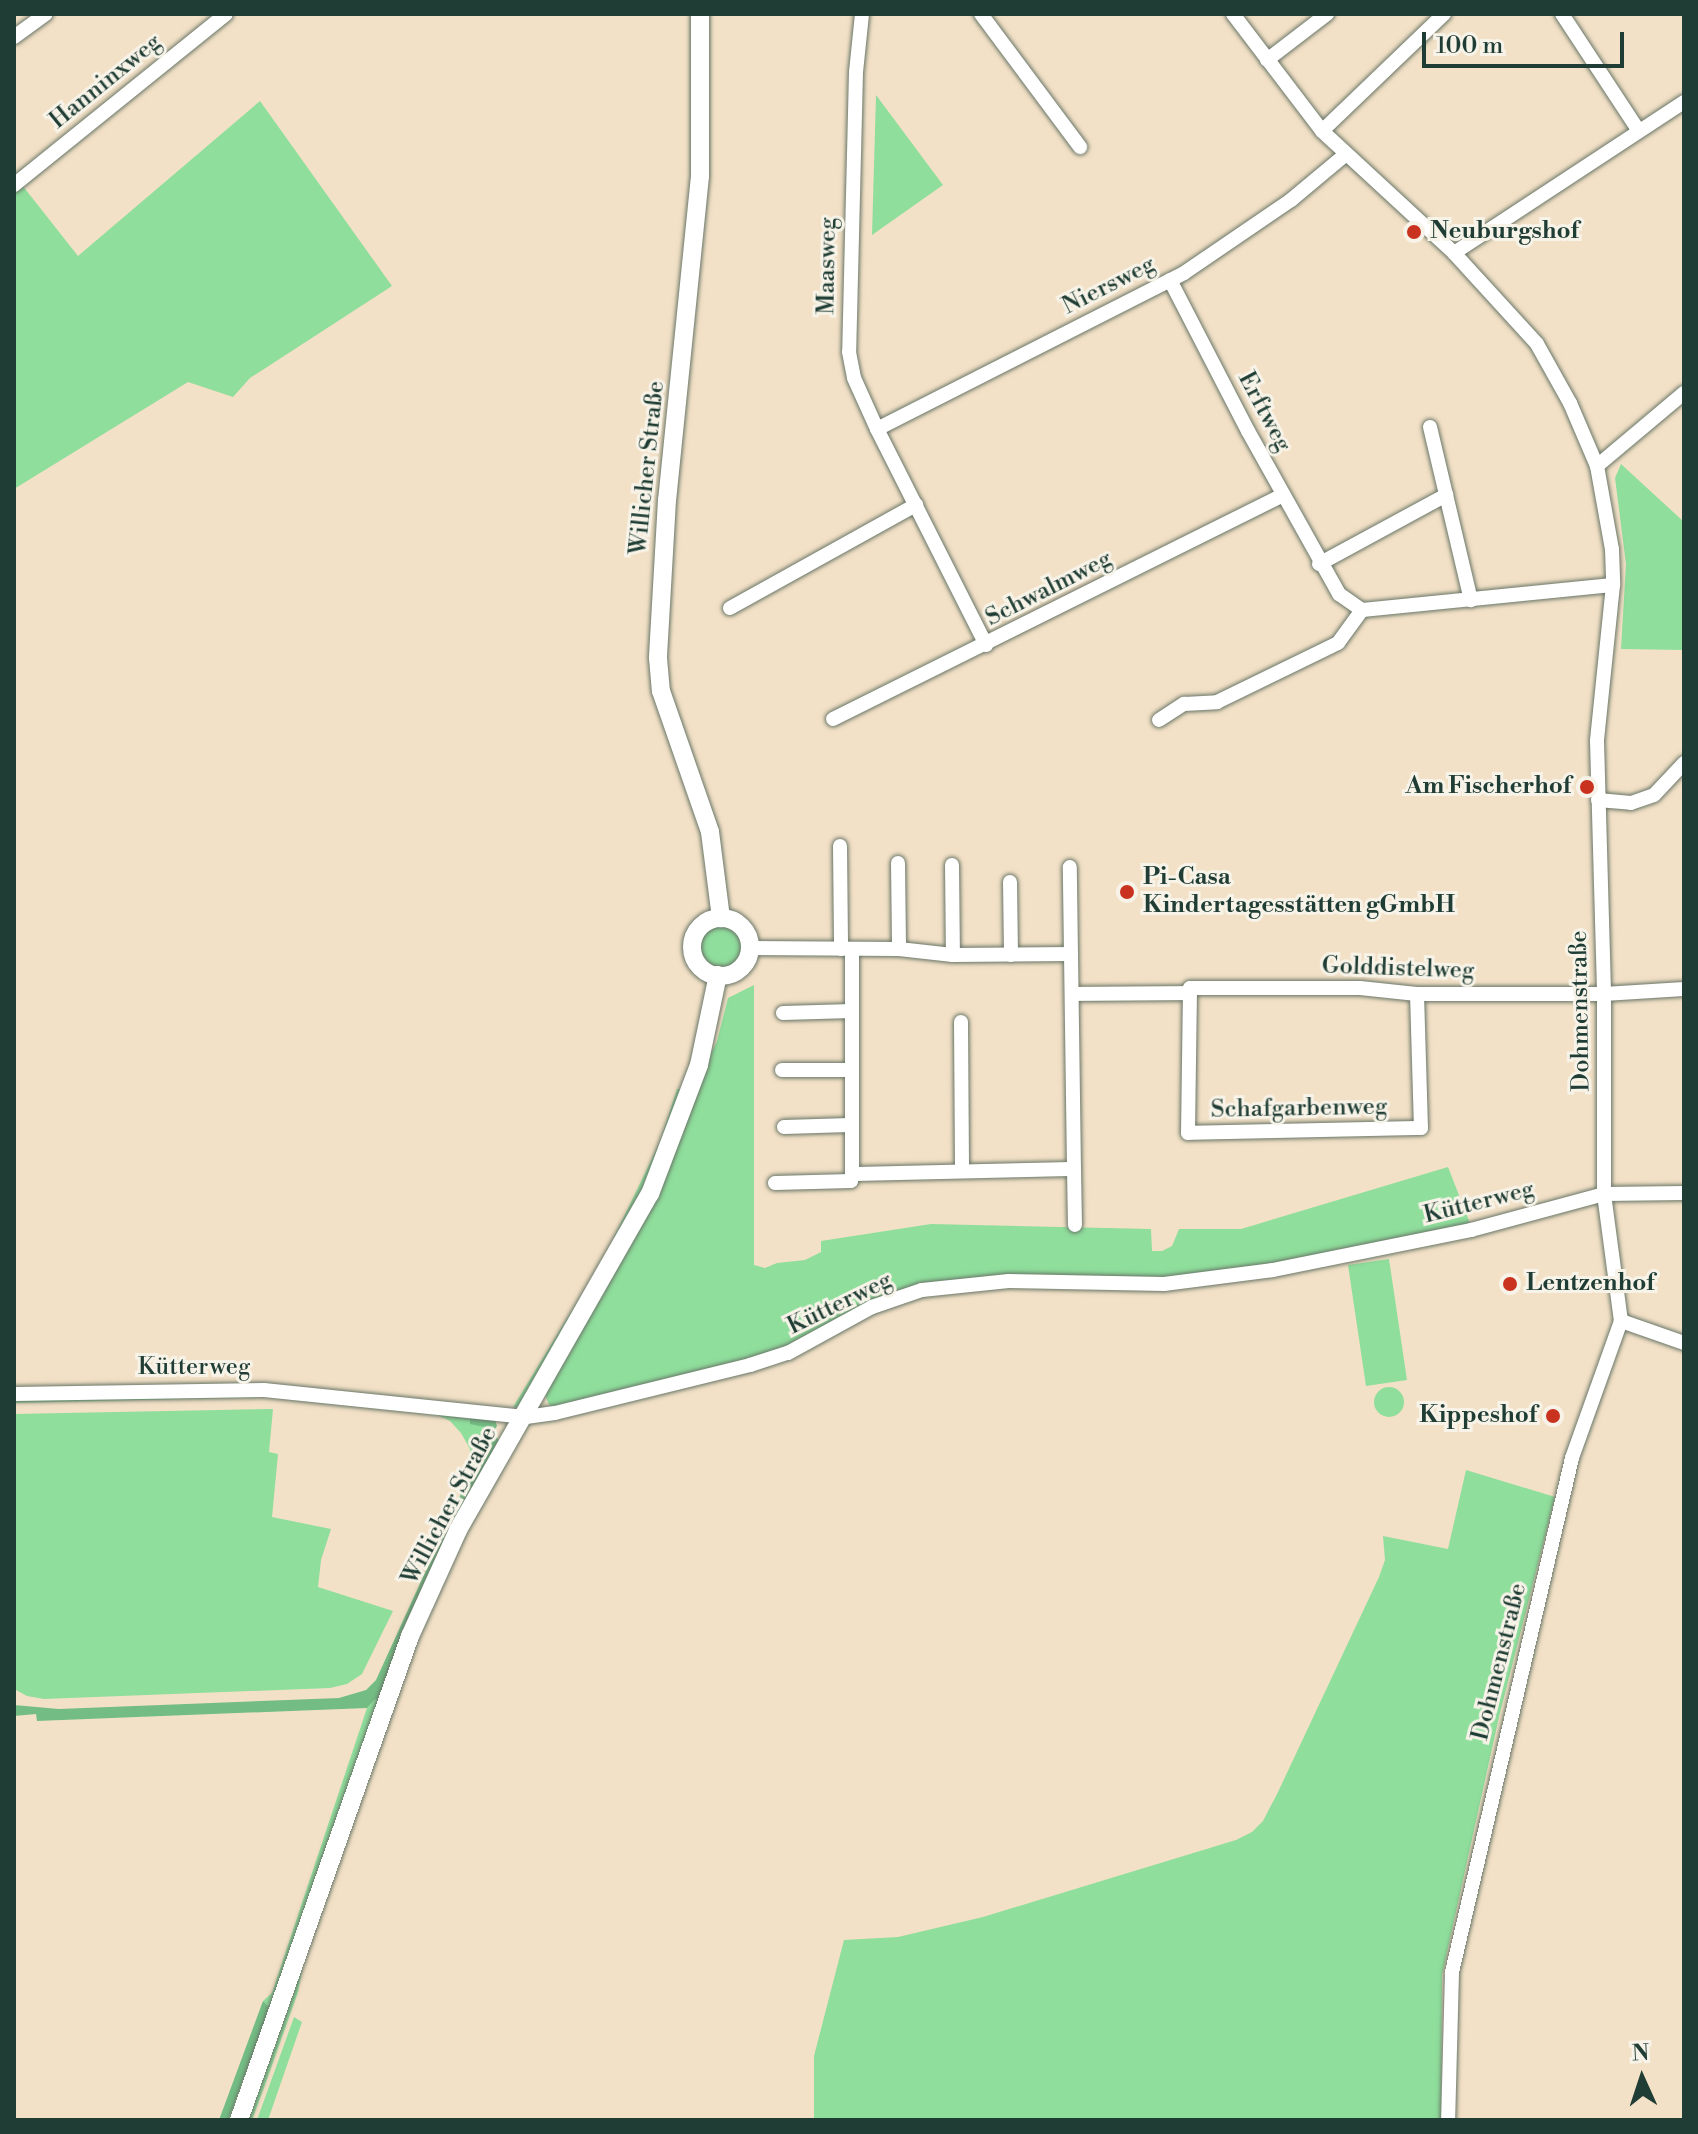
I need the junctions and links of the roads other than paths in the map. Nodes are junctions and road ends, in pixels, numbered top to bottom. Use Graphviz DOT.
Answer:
graph roads {
  1 [pos="46,14"];
  2 [pos="226,14"];
  3 [pos="700,14"];
  4 [pos="862,14"];
  5 [pos="981,14"];
  6 [pos="1233,14"];
  7 [pos="1327,14"];
  8 [pos="1444,14"];
  9 [pos="1562,14"];
  10 [pos="14,37"];
  11 [pos="1267,60"];
  12 [pos="1684,102"];
  13 [pos="1322,131"];
  14 [pos="1639,131"];
  15 [pos="1080,147"];
  16 [pos="1345,155"];
  17 [pos="14,185"];
  18 [pos="1454,253"];
  19 [pos="1170,280"];
  20 [pos="1684,393"];
  21 [pos="1430,427"];
  22 [pos="877,429"];
  23 [pos="1597,466"];
  24 [pos="1283,495"];
  25 [pos="1446,495"];
  26 [pos="916,505"];
  27 [pos="1319,564"];
  28 [pos="1613,585"];
  29 [pos="1471,600"];
  30 [pos="730,608"];
  31 [pos="1362,610"];
  32 [pos="986,645"];
  33 [pos="833,719"];
  34 [pos="1159,720"];
  35 [pos="1684,763"];
  36 [pos="1598,800"];
  37 [pos="840,846"];
  38 [pos="898,863"];
  39 [pos="952,865"];
  40 [pos="1070,867"];
  41 [pos="1010,882"];
  42 [pos="721,918"];
  43 [pos="749,948"];
  44 [pos="846,949"];
  45 [pos="899,949"];
  46 [pos="1071,954"];
  47 [pos="953,955"];
  48 [pos="1011,955"];
  49 [pos="718,975"];
  50 [pos="1684,989"];
  51 [pos="1190,991"];
  52 [pos="1072,994"];
  53 [pos="1417,994"];
  54 [pos="1604,994"];
  55 [pos="852,1011"];
  56 [pos="783,1013"];
  57 [pos="961,1022"];
  58 [pos="782,1070"];
  59 [pos="850,1070"];
  60 [pos="850,1125"];
  61 [pos="784,1127"];
  62 [pos="1074,1169"];
  63 [pos="962,1170"];
  64 [pos="852,1174"];
  65 [pos="775,1183"];
  66 [pos="1684,1193"];
  67 [pos="1604,1194"];
  68 [pos="1075,1225"];
  69 [pos="1621,1321"];
  70 [pos="1684,1343"];
  71 [pos="14,1394"];
  72 [pos="526,1417"];
  73 [pos="239,2120"];
  74 [pos="1448,2120"];
  1 -- 10 [label="street"];
  2 -- 17 [label="street, Hanninxweg"];
  3 -- 42 [label="street, Willicher Straße"];
  4 -- 22 [label="street, Maasweg"];
  5 -- 15 [label="street"];
  6 -- 11 [label="street, Dohmenstraße"];
  7 -- 11 [label="street"];
  8 -- 13 [label="street"];
  9 -- 14 [label="street"];
  11 -- 13 [label="street, Dohmenstraße"];
  12 -- 14 [label="street"];
  13 -- 16 [label="street, Dohmenstraße"];
  14 -- 18 [label="street"];
  16 -- 18 [label="street, Dohmenstraße"];
  16 -- 19 [label="street, Niersweg"];
  18 -- 23 [label="street, Dohmenstraße"];
  19 -- 22 [label="street, Niersweg"];
  19 -- 24 [label="street, Erftweg"];
  20 -- 23 [label="street"];
  21 -- 25 [label="street"];
  22 -- 26 [label="street, Maasweg"];
  23 -- 28 [label="street, Dohmenstraße"];
  24 -- 27 [label="street, Erftweg"];
  24 -- 32 [label="street, Schwalmweg"];
  25 -- 27 [label="street"];
  25 -- 29 [label="street"];
  26 -- 30 [label="street"];
  26 -- 32 [label="street, Maasweg"];
  27 -- 31 [label="street, Erftweg"];
  28 -- 29 [label="street"];
  28 -- 36 [label="street, Dohmenstraße"];
  29 -- 31 [label="street"];
  31 -- 34 [label="street"];
  32 -- 33 [label="street, Schwalmweg"];
  35 -- 36 [label="street"];
  36 -- 54 [label="street, Dohmenstraße"];
  37 -- 44 [label="street"];
  38 -- 45 [label="street"];
  39 -- 47 [label="street"];
  40 -- 46 [label="street"];
  41 -- 48 [label="street"];
  42 -- 43 [label="street"];
  42 -- 49 [label="street"];
  43 -- 44 [label="street"];
  43 -- 49 [label="street"];
  44 -- 45 [label="street"];
  44 -- 55 [label="street"];
  45 -- 47 [label="street"];
  46 -- 48 [label="street"];
  46 -- 52 [label="street"];
  47 -- 48 [label="street"];
  49 -- 72 [label="street, Willicher Straße"];
  50 -- 54 [label="street, Golddistelweg"];
  51 -- 52 [label="street, Golddistelweg"];
  51 -- 53 [label="street, Golddistelweg"];
  51 -- 53 [label="street, Schafgarbenweg"];
  52 -- 62 [label="street"];
  53 -- 54 [label="street, Golddistelweg"];
  54 -- 67 [label="street, Dohmenstraße"];
  55 -- 56 [label="street"];
  55 -- 59 [label="street"];
  57 -- 63 [label="street"];
  58 -- 59 [label="street"];
  59 -- 60 [label="street"];
  60 -- 61 [label="street"];
  60 -- 64 [label="street"];
  62 -- 63 [label="street"];
  62 -- 68 [label="street"];
  63 -- 64 [label="street"];
  64 -- 65 [label="street"];
  66 -- 67 [label="street, Kütterweg"];
  67 -- 69 [label="street, Dohmenstraße"];
  67 -- 72 [label="street, Kütterweg"];
  69 -- 70 [label="street"];
  69 -- 74 [label="street, Dohmenstraße"];
  71 -- 72 [label="street, Kütterweg"];
  72 -- 73 [label="street, Willicher Straße"];
}
